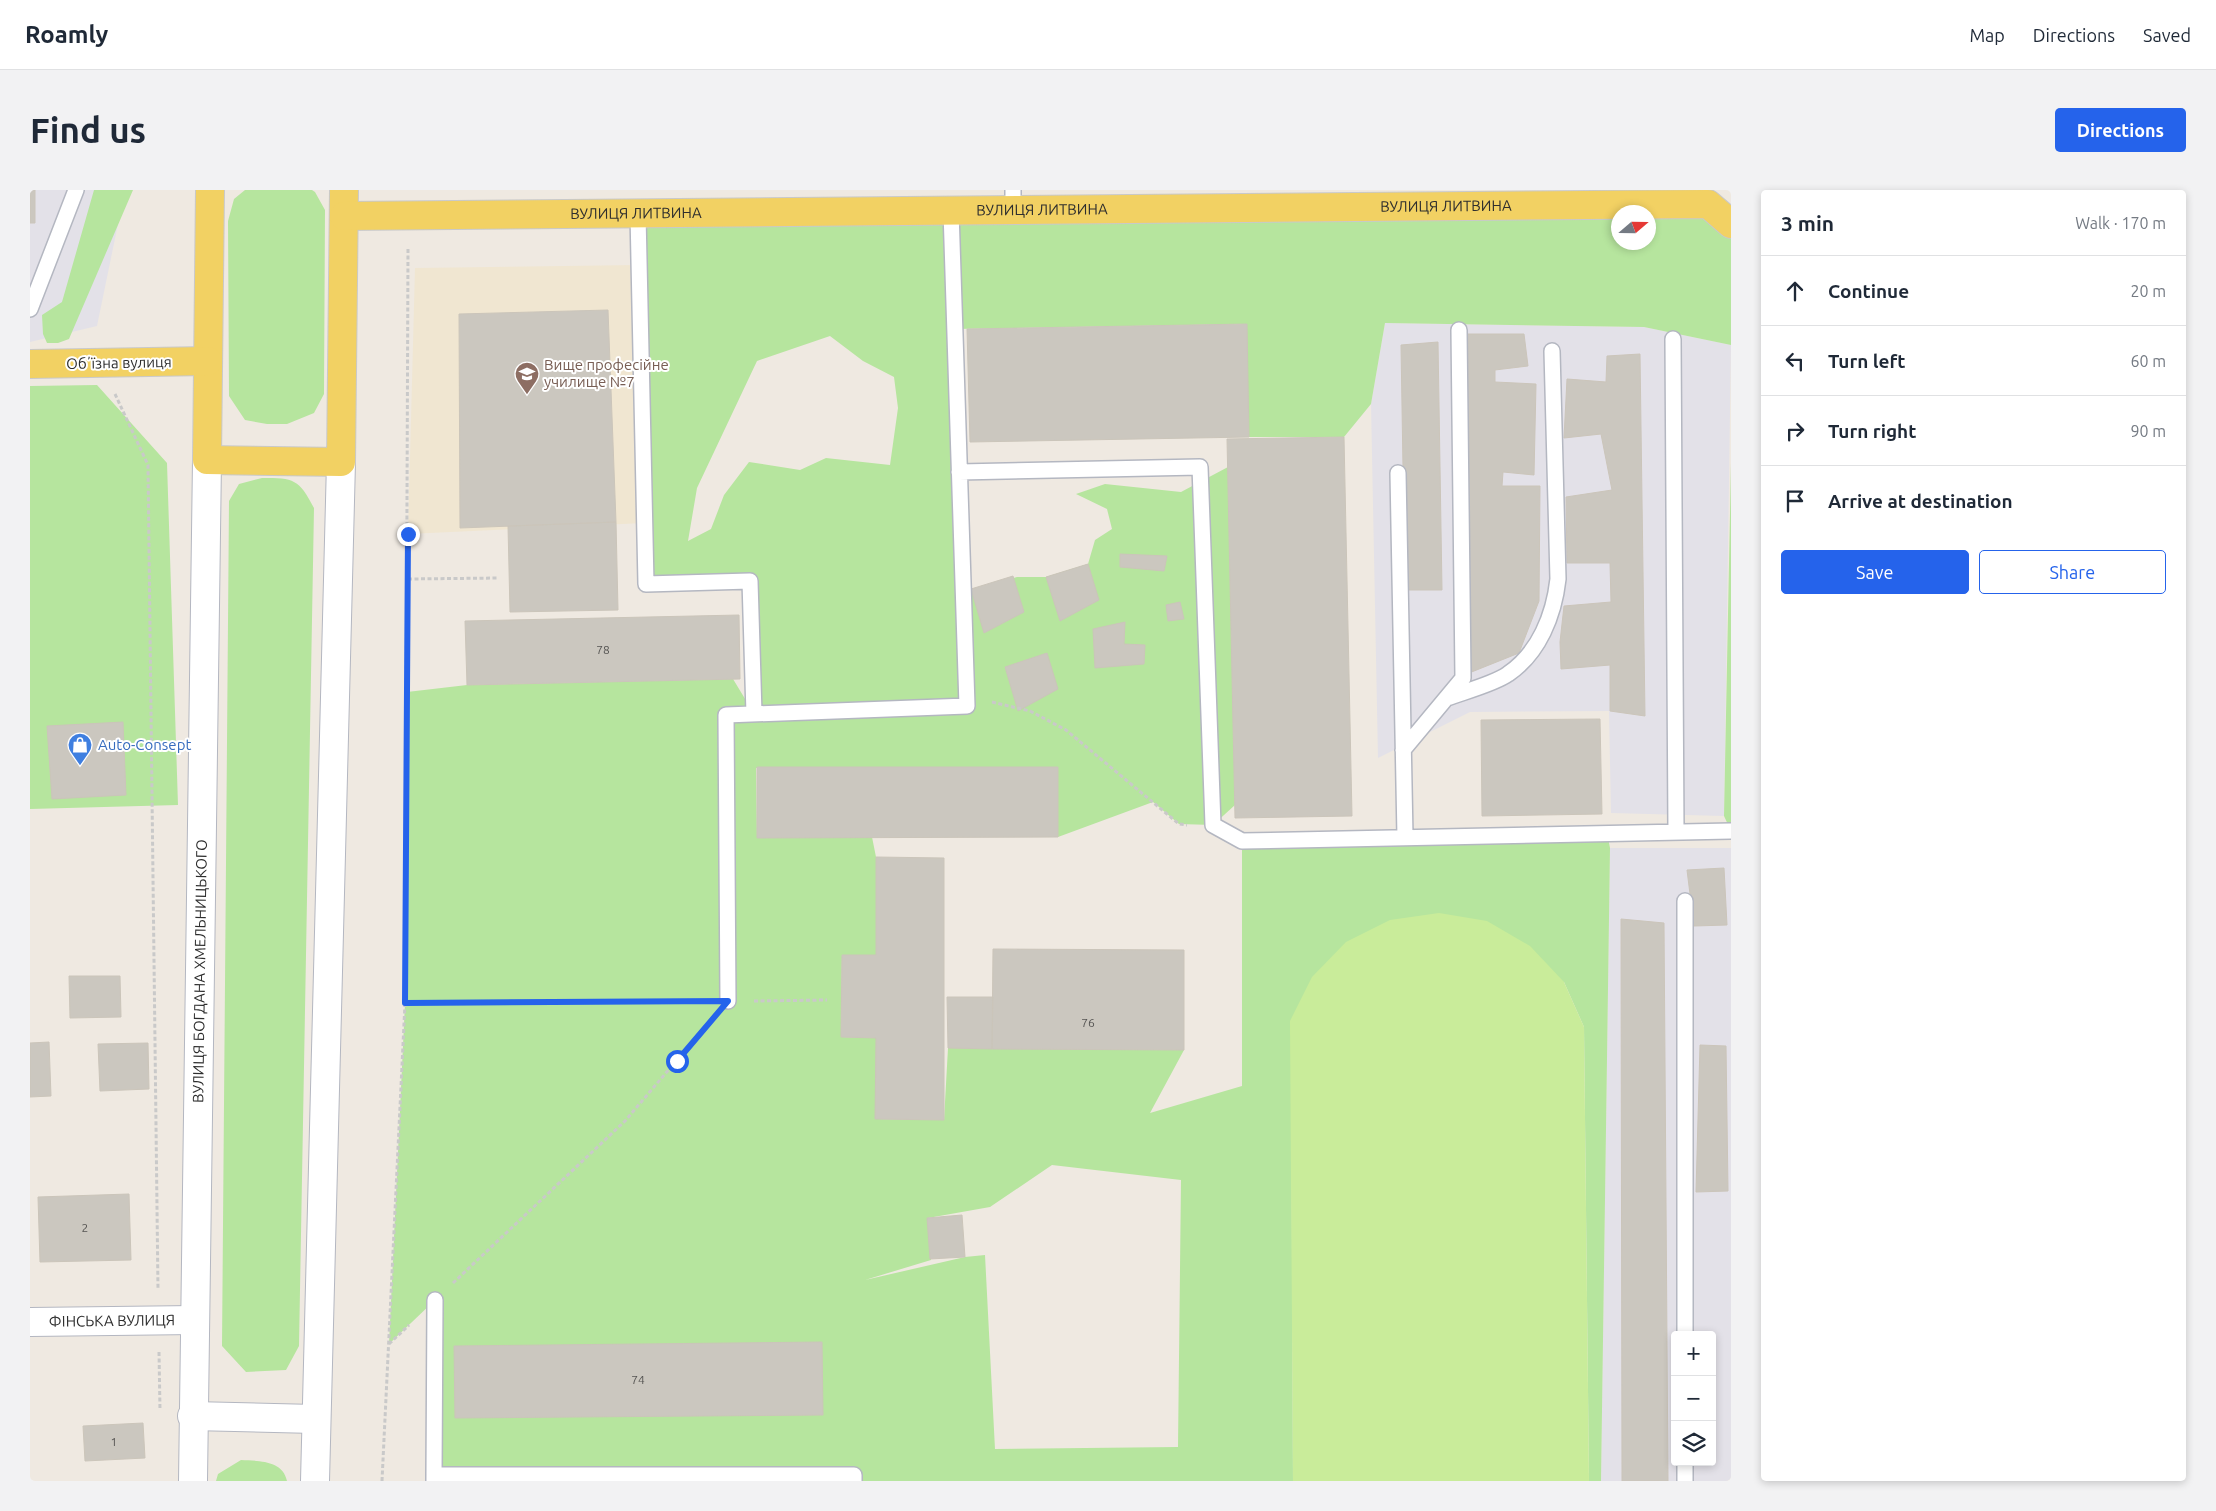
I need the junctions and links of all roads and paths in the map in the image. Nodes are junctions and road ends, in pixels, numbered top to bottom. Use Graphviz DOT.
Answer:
graph roads {
  1 [pos="76,190"];
  2 [pos="210,190"];
  3 [pos="1580,198"];
  4 [pos="1278,199"];
  5 [pos="1013,200"];
  6 [pos="344,203"];
  7 [pos="1720,204"];
  8 [pos="951,211"];
  9 [pos="638,214"];
  10 [pos="408,216"];
  11 [pos="1731,224"];
  12 [pos="30,309"];
  13 [pos="1459,330"];
  14 [pos="1673,339"];
  15 [pos="1552,351"];
  16 [pos="208,361"];
  17 [pos="30,364"];
  18 [pos="112,388"];
  19 [pos="207,460"];
  20 [pos="341,462"];
  21 [pos="959,472"];
  22 [pos="1398,473"];
  23 [pos="498,578"];
  24 [pos="408,579"];
  25 [pos="966,672"];
  26 [pos="1445,699"];
  27 [pos="754,714"];
  28 [pos="1403,750"];
  29 [pos="1213,825"];
  30 [pos="1731,831"];
  31 [pos="1676,832"];
  32 [pos="1405,837"];
  33 [pos="1684,901"];
  34 [pos="827,1000"];
  35 [pos="728,1001"];
  36 [pos="405,1003"];
  37 [pos="435,1300"];
  38 [pos="195,1320"];
  39 [pos="159,1321"];
  40 [pos="30,1322"];
  41 [pos="1685,1331"];
  42 [pos="389,1344"];
  43 [pos="160,1415"];
  44 [pos="192,1416"];
  45 [pos="315,1419"];
  46 [pos="1685,1466"];
  47 [pos="434,1478"];
  48 [pos="193,1481"];
  49 [pos="315,1481"];
  50 [pos="382,1481"];
  51 [pos="854,1481"];
  52 [pos="1685,1481"];
  1 -- 12 [label="lane"];
  2 -- 16 [label="main road, ВУЛИЦЯ БОГДАНА ХМЕЛЬНИЦЬКОГО"];
  3 -- 4 [label="main road, ВУЛИЦЯ ЛИТВИНА"];
  3 -- 7 [label="main road, ВУЛИЦЯ ЛИТВИНА"];
  4 -- 5 [label="main road, ВУЛИЦЯ ЛИТВИНА"];
  5 -- 8 [label="main road, ВУЛИЦЯ ЛИТВИНА"];
  6 -- 10 [label="main road, ВУЛИЦЯ ЛИТВИНА"];
  6 -- 20 [label="main road"];
  7 -- 11 [label="main road, ВУЛИЦЯ ЛИТВИНА"];
  8 -- 9 [label="main road, ВУЛИЦЯ ЛИТВИНА"];
  8 -- 21 [label="lane"];
  9 -- 10 [label="main road, ВУЛИЦЯ ЛИТВИНА"];
  9 -- 27 [label="lane"];
  10 -- 24 [label="path"];
  13 -- 26 [label="lane"];
  14 -- 31 [label="lane"];
  15 -- 26 [label="lane"];
  16 -- 17 [label="main road, Обʼїзна вулиця"];
  16 -- 19 [label="main road, ВУЛИЦЯ БОГДАНА ХМЕЛЬНИЦЬКОГО"];
  18 -- 39 [label="path"];
  19 -- 20 [label="main road"];
  19 -- 38 [label="street, ВУЛИЦЯ БОГДАНА ХМЕЛЬНИЦЬКОГО"];
  20 -- 45 [label="street"];
  21 -- 25 [label="lane"];
  21 -- 29 [label="lane"];
  22 -- 28 [label="lane"];
  23 -- 24 [label="path"];
  24 -- 36 [label="path"];
  25 -- 27 [label="lane"];
  25 -- 29 [label="path"];
  26 -- 28 [label="lane"];
  27 -- 35 [label="lane"];
  28 -- 32 [label="lane"];
  29 -- 32 [label="lane"];
  30 -- 31 [label="lane"];
  31 -- 32 [label="lane"];
  33 -- 41 [label="lane"];
  34 -- 35 [label="path"];
  35 -- 36 [label="path"];
  35 -- 37 [label="path"];
  36 -- 42 [label="path"];
  37 -- 42 [label="path"];
  37 -- 47 [label="lane"];
  38 -- 39 [label="street, ФІНСЬКА ВУЛИЦЯ"];
  38 -- 44 [label="street, ВУЛИЦЯ БОГДАНА ХМЕЛЬНИЦЬКОГО"];
  39 -- 40 [label="street, ФІНСЬКА ВУЛИЦЯ"];
  39 -- 43 [label="path"];
  42 -- 50 [label="path"];
  44 -- 45 [label="street"];
  44 -- 48 [label="street, ВУЛИЦЯ БОГДАНА ХМЕЛЬНИЦЬКОГО"];
  45 -- 49 [label="street"];
  46 -- 52 [label="lane"];
  47 -- 51 [label="lane"];
}
